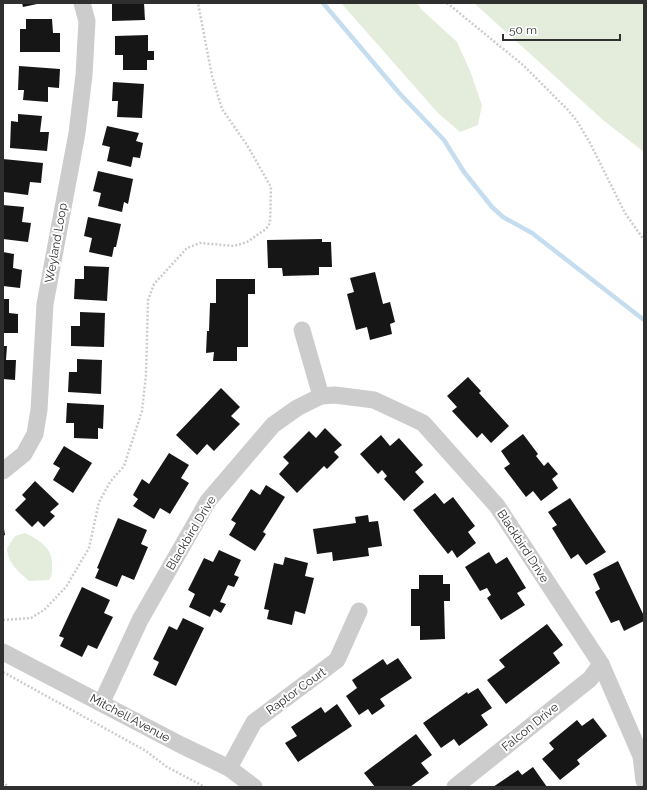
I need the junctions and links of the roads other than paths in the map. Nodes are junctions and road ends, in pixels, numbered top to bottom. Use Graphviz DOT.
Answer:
graph roads {
  1 [pos="82,3"];
  2 [pos="302,330"];
  3 [pos="321,396"];
  4 [pos="3,471"];
  5 [pos="359,611"];
  6 [pos="3,652"];
  7 [pos="601,664"];
  8 [pos="102,702"];
  9 [pos="229,768"];
  10 [pos="644,781"];
  11 [pos="254,787"];
  12 [pos="455,787"];
  1 -- 4 [label="street, Weyland Loop"];
  2 -- 3 [label="street"];
  3 -- 7 [label="street, Blackbird Drive"];
  3 -- 8 [label="street, Blackbird Drive"];
  5 -- 9 [label="street, Raptor Court"];
  6 -- 8 [label="street, Mitchell Avenue"];
  7 -- 10 [label="street, Blackbird Drive"];
  7 -- 12 [label="street, Falcon Drive"];
  8 -- 9 [label="street, Mitchell Avenue"];
  9 -- 11 [label="street, Mitchell Avenue"];
}
